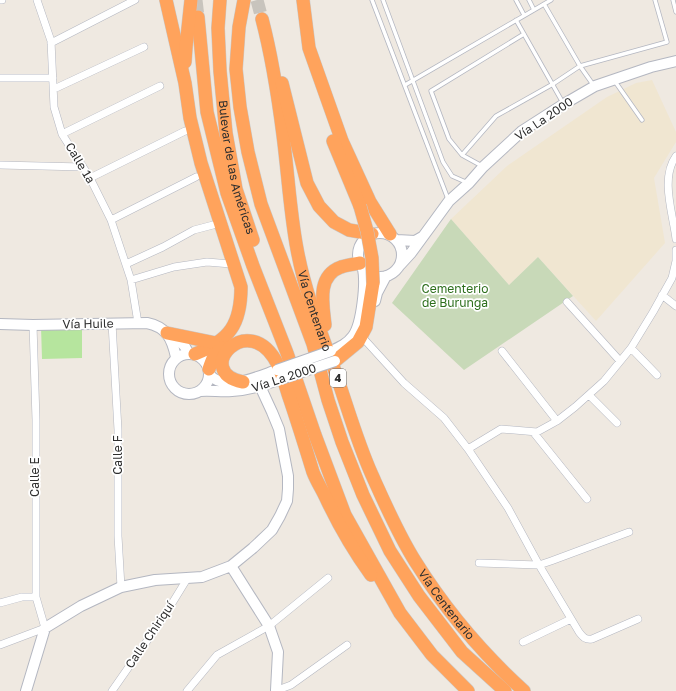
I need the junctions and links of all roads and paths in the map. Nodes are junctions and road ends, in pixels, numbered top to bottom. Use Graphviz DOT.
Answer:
graph roads {
  1 [pos="37,0"];
  2 [pos="135,0"];
  3 [pos="166,0"];
  4 [pos="191,0"];
  5 [pos="220,0"];
  6 [pos="244,0"];
  7 [pos="302,0"];
  8 [pos="372,0"];
  9 [pos="516,0"];
  10 [pos="529,0"];
  11 [pos="551,0"];
  12 [pos="655,0"];
  13 [pos="673,0"];
  14 [pos="384,1"];
  15 [pos="544,4"];
  16 [pos="534,10"];
  17 [pos="676,12"];
  18 [pos="524,15"];
  19 [pos="198,17"];
  20 [pos="262,19"];
  21 [pos="516,20"];
  22 [pos="524,34"];
  23 [pos="51,43"];
  24 [pos="144,47"];
  25 [pos="309,48"];
  26 [pos="270,51"];
  27 [pos="676,61"];
  28 [pos="580,66"];
  29 [pos="0,78"];
  30 [pos="54,78"];
  31 [pos="614,79"];
  32 [pos="413,80"];
  33 [pos="185,83"];
  34 [pos="553,84"];
  35 [pos="405,85"];
  36 [pos="160,86"];
  37 [pos="595,86"];
  38 [pos="54,89"];
  39 [pos="564,104"];
  40 [pos="642,120"];
  41 [pos="185,131"];
  42 [pos="62,134"];
  43 [pos="462,155"];
  44 [pos="676,156"];
  45 [pos="0,165"];
  46 [pos="83,167"];
  47 [pos="483,167"];
  48 [pos="196,177"];
  49 [pos="90,178"];
  50 [pos="469,183"];
  51 [pos="450,202"];
  52 [pos="111,220"];
  53 [pos="213,225"];
  54 [pos="372,234"];
  55 [pos="393,237"];
  56 [pos="422,237"];
  57 [pos="676,239"];
  58 [pos="676,250"];
  59 [pos="126,264"];
  60 [pos="231,264"];
  61 [pos="400,265"];
  62 [pos="362,266"];
  63 [pos="386,276"];
  64 [pos="131,280"];
  65 [pos="662,295"];
  66 [pos="567,302"];
  67 [pos="676,306"];
  68 [pos="112,323"];
  69 [pos="138,323"];
  70 [pos="0,324"];
  71 [pos="33,325"];
  72 [pos="169,335"];
  73 [pos="364,339"];
  74 [pos="222,346"];
  75 [pos="631,348"];
  76 [pos="502,351"];
  77 [pos="192,353"];
  78 [pos="287,353"];
  79 [pos="331,353"];
  80 [pos="176,357"];
  81 [pos="620,361"];
  82 [pos="209,372"];
  83 [pos="279,375"];
  84 [pos="657,376"];
  85 [pos="243,382"];
  86 [pos="260,386"];
  87 [pos="200,391"];
  88 [pos="590,395"];
  89 [pos="557,421"];
  90 [pos="618,423"];
  91 [pos="534,433"];
  92 [pos="468,449"];
  93 [pos="586,499"];
  94 [pos="628,532"];
  95 [pos="479,563"];
  96 [pos="539,565"];
  97 [pos="231,566"];
  98 [pos="187,578"];
  99 [pos="328,578"];
  100 [pos="121,587"];
  101 [pos="36,597"];
  102 [pos="0,603"];
  103 [pos="400,613"];
  104 [pos="571,619"];
  105 [pos="638,619"];
  106 [pos="269,626"];
  107 [pos="44,628"];
  108 [pos="523,642"];
  109 [pos="0,645"];
  110 [pos="347,645"];
  111 [pos="26,691"];
  112 [pos="112,691"];
  113 [pos="187,691"];
  114 [pos="276,691"];
  115 [pos="468,691"];
  116 [pos="505,691"];
  117 [pos="524,691"];
  1 -- 23 [label="street, Calle 1a"];
  2 -- 23 [label="street"];
  3 -- 33 [label="highway"];
  4 -- 33 [label="highway"];
  5 -- 78 [label="highway, Bulevar de las Américas"];
  6 -- 116 [label="highway"];
  7 -- 25 [label="highway"];
  8 -- 35 [label="lane"];
  9 -- 18 [label="lane"];
  10 -- 16 [label="lane"];
  11 -- 15 [label="lane"];
  12 -- 28 [label="lane"];
  13 -- 17 [label="lane"];
  14 -- 32 [label="lane"];
  15 -- 16 [label="lane"];
  15 -- 28 [label="lane"];
  16 -- 18 [label="lane"];
  18 -- 21 [label="lane"];
  19 -- 78 [label="highway"];
  20 -- 26 [label="highway, Vía Centenario / 4"];
  21 -- 22 [label="lane"];
  21 -- 32 [label="lane"];
  22 -- 34 [label="lane"];
  22 -- 43 [label="lane"];
  23 -- 30 [label="street, Calle 1a"];
  24 -- 38 [label="street"];
  25 -- 55 [label="highway"];
  25 -- 79 [label="highway, bridge"];
  26 -- 54 [label="highway"];
  26 -- 79 [label="highway, Vía Centenario / 4"];
  27 -- 31 [label="street, Vía La 2000"];
  28 -- 34 [label="lane"];
  28 -- 37 [label="lane"];
  29 -- 30 [label="street"];
  30 -- 38 [label="street, Calle 1a"];
  31 -- 37 [label="street, Vía La 2000"];
  31 -- 40 [label="lane"];
  32 -- 35 [label="lane"];
  32 -- 50 [label="lane"];
  33 -- 74 [label="highway"];
  34 -- 39 [label="lane"];
  34 -- 43 [label="lane"];
  35 -- 51 [label="lane"];
  36 -- 42 [label="street"];
  37 -- 39 [label="street, Vía La 2000"];
  38 -- 42 [label="street, Calle 1a"];
  39 -- 47 [label="street, Vía La 2000"];
  41 -- 49 [label="street"];
  42 -- 46 [label="street, Calle 1a"];
  43 -- 47 [label="lane"];
  44 -- 57 [label="street"];
  45 -- 46 [label="street"];
  46 -- 49 [label="street, Calle 1a"];
  47 -- 50 [label="street, Vía La 2000"];
  48 -- 52 [label="street"];
  49 -- 52 [label="street, Calle 1a"];
  50 -- 51 [label="street, Vía La 2000"];
  51 -- 56 [label="street, Vía La 2000"];
  52 -- 59 [label="street, Calle 1a"];
  53 -- 59 [label="street"];
  54 -- 55 [label="street"];
  54 -- 62 [label="street"];
  55 -- 56 [label="street"];
  55 -- 61 [label="street"];
  56 -- 61 [label="street, Vía La 2000"];
  58 -- 65 [label="street"];
  59 -- 64 [label="street, Calle 1a"];
  60 -- 64 [label="street"];
  61 -- 63 [label="street"];
  62 -- 63 [label="street"];
  62 -- 79 [label="street, Vía La 2000"];
  62 -- 79 [label="highway"];
  63 -- 73 [label="street, Vía La 2000"];
  64 -- 69 [label="street, Calle 1a"];
  65 -- 67 [label="street"];
  65 -- 75 [label="street"];
  66 -- 81 [label="street"];
  68 -- 69 [label="street, Vía Huile"];
  68 -- 71 [label="street, Vía Huile"];
  68 -- 100 [label="street, Calle F"];
  69 -- 72 [label="street, Vía Huile"];
  70 -- 71 [label="street, Vía Huile"];
  71 -- 101 [label="street, Calle E"];
  72 -- 74 [label="highway"];
  72 -- 77 [label="street, Vía Huile"];
  72 -- 80 [label="street"];
  73 -- 79 [label="street, Vía La 2000"];
  73 -- 92 [label="street"];
  74 -- 77 [label="highway"];
  74 -- 82 [label="highway"];
  74 -- 85 [label="highway"];
  74 -- 103 [label="highway"];
  75 -- 81 [label="street"];
  75 -- 84 [label="street"];
  76 -- 89 [label="street"];
  77 -- 80 [label="street"];
  77 -- 82 [label="street"];
  78 -- 103 [label="highway"];
  79 -- 83 [label="street, Vía La 2000, bridge"];
  79 -- 117 [label="highway, Vía Centenario / 4"];
  80 -- 87 [label="street"];
  81 -- 88 [label="street"];
  82 -- 85 [label="street, Vía La 2000"];
  82 -- 87 [label="street"];
  83 -- 85 [label="street, Vía La 2000"];
  83 -- 86 [label="street, Vía La 2000"];
  86 -- 87 [label="street, Vía La 2000"];
  86 -- 97 [label="street"];
  88 -- 89 [label="street"];
  88 -- 90 [label="street"];
  89 -- 91 [label="street"];
  91 -- 92 [label="street"];
  91 -- 93 [label="street"];
  92 -- 96 [label="street"];
  94 -- 96 [label="street"];
  95 -- 96 [label="street"];
  96 -- 104 [label="street"];
  97 -- 98 [label="street"];
  97 -- 106 [label="street"];
  98 -- 100 [label="street"];
  98 -- 112 [label="street, Calle Chiriquí"];
  99 -- 106 [label="street"];
  100 -- 107 [label="street"];
  101 -- 102 [label="street"];
  101 -- 107 [label="street, Calle E"];
  103 -- 115 [label="highway"];
  104 -- 105 [label="street"];
  104 -- 108 [label="street"];
  106 -- 113 [label="street"];
  106 -- 114 [label="street"];
  107 -- 109 [label="street"];
  107 -- 111 [label="street"];
  110 -- 114 [label="street"];
}
